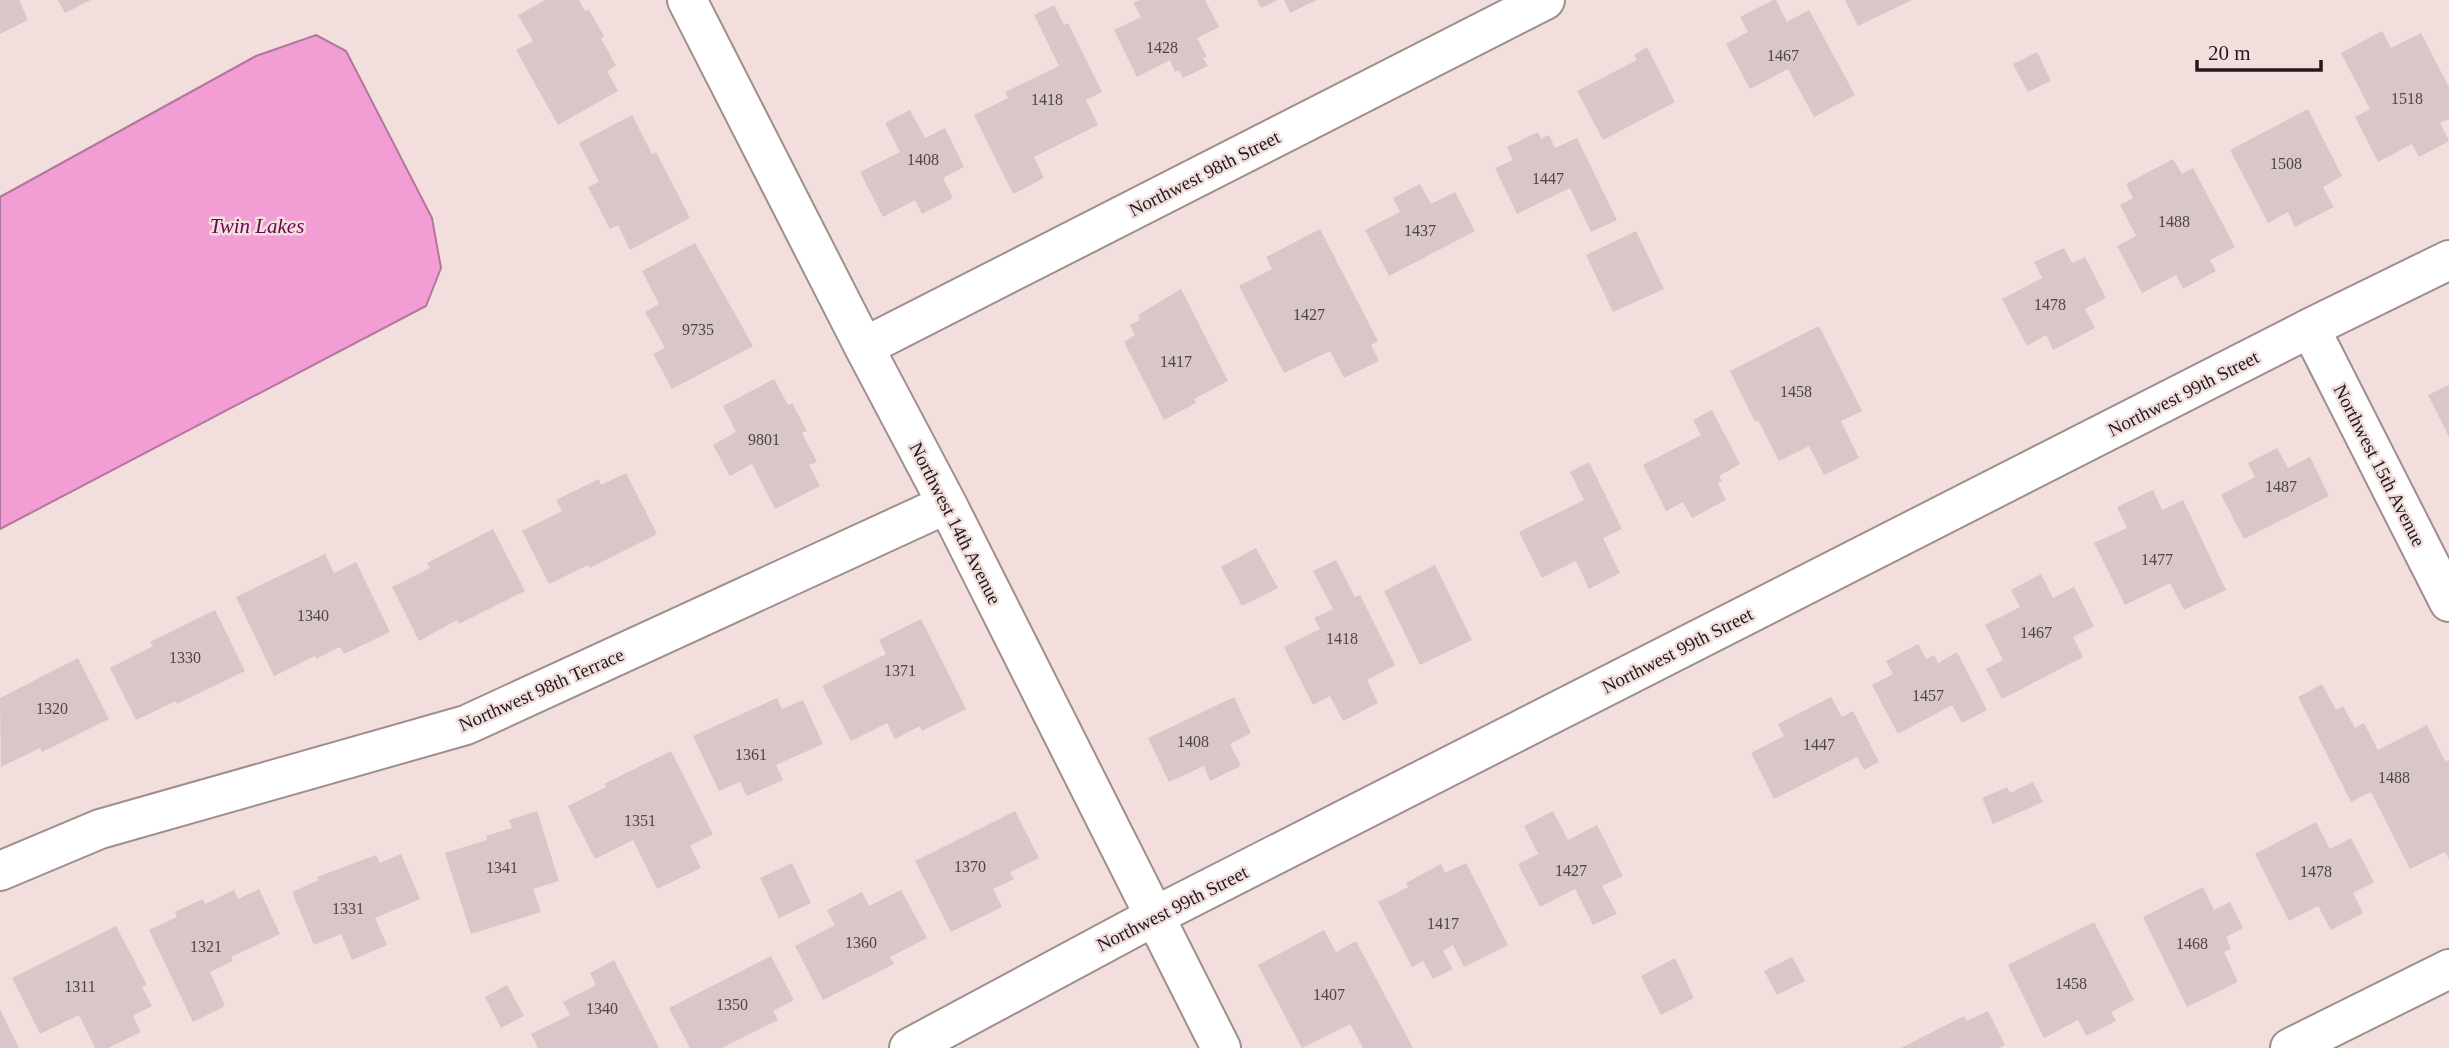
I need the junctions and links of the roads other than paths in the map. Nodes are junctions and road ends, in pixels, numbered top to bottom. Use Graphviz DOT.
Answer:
graph roads {
  1 [pos="687,0"];
  2 [pos="1545,0"];
  3 [pos="2449,260"];
  4 [pos="2310,328"];
  5 [pos="864,347"];
  6 [pos="947,504"];
  7 [pos="2449,602"];
  8 [pos="0,871"];
  9 [pos="1155,916"];
  10 [pos="2449,969"];
  11 [pos="909,1048"];
  12 [pos="1221,1048"];
  13 [pos="2290,1048"];
  1 -- 5 [label="street, Northwest 14th Avenue"];
  2 -- 5 [label="street, Northwest 98th Street"];
  3 -- 4 [label="street, Northwest 99th Street"];
  4 -- 7 [label="street, Northwest 15th Avenue"];
  4 -- 9 [label="street, Northwest 99th Street"];
  5 -- 6 [label="street, Northwest 14th Avenue"];
  6 -- 8 [label="street, Northwest 98th Terrace"];
  6 -- 9 [label="street, Northwest 14th Avenue"];
  9 -- 11 [label="street, Northwest 99th Street"];
  9 -- 12 [label="street, Northwest 14th Avenue"];
  10 -- 13 [label="street"];
}
